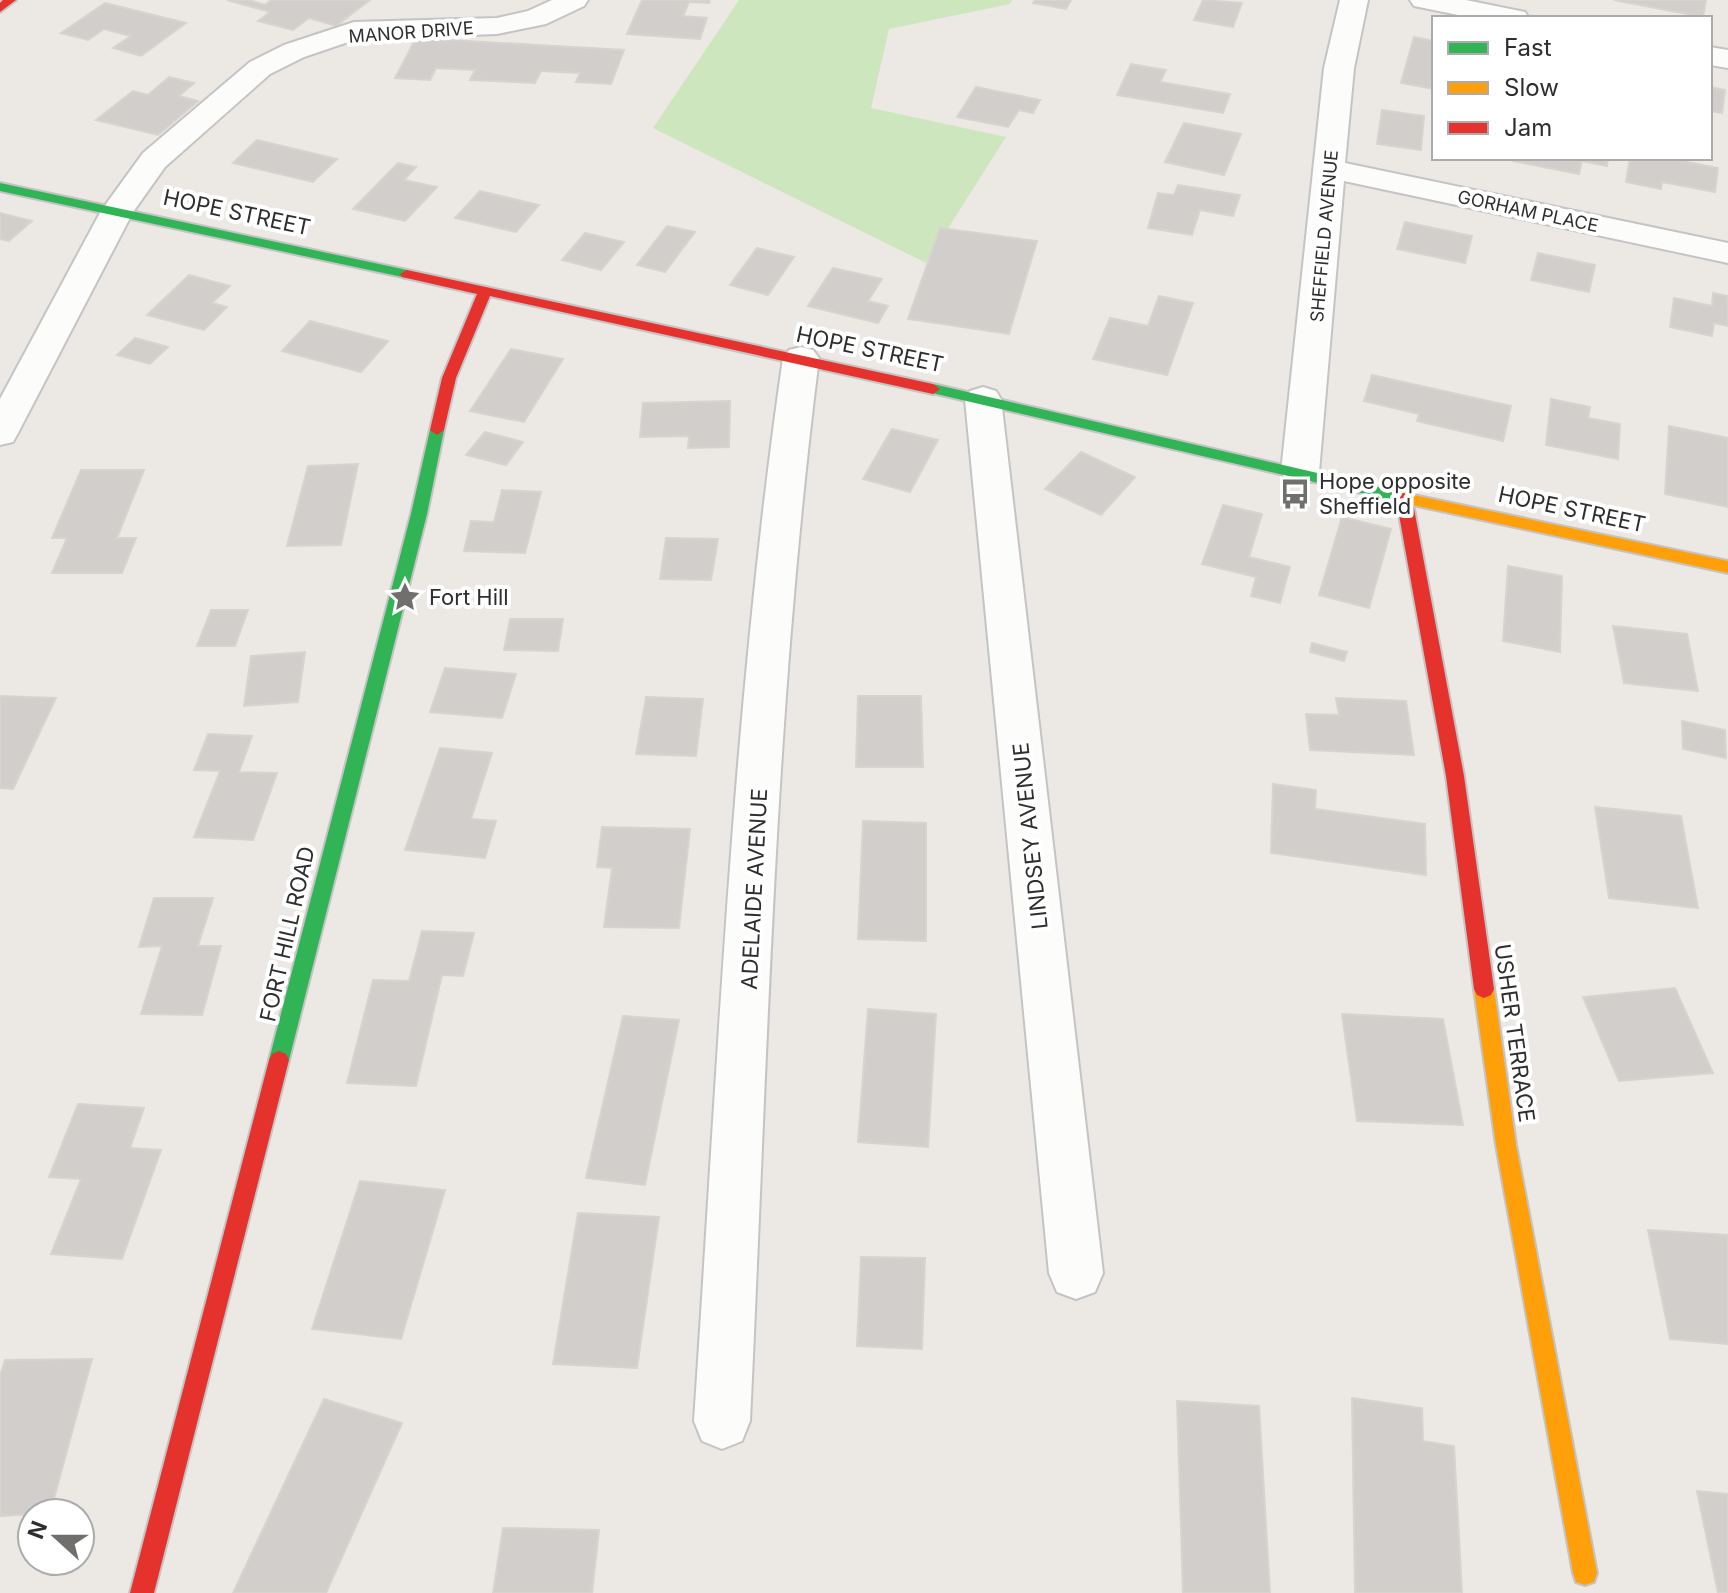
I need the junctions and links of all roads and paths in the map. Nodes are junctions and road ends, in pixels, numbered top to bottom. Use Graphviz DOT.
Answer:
graph roads {
  1 [pos="10,0"];
  2 [pos="574,0"];
  3 [pos="1354,0"];
  4 [pos="1424,0"];
  5 [pos="0,9"];
  6 [pos="1505,16"];
  7 [pos="1329,169"];
  8 [pos="0,187"];
  9 [pos="117,211"];
  10 [pos="1728,253"];
  11 [pos="486,289"];
  12 [pos="801,358"];
  13 [pos="983,399"];
  14 [pos="0,433"];
  15 [pos="1300,472"];
  16 [pos="1404,498"];
  17 [pos="1728,567"];
  18 [pos="1076,1273"];
  19 [pos="722,1421"];
  20 [pos="1585,1573"];
  21 [pos="142,1593"];
  1 -- 5 [label="street"];
  2 -- 9 [label="street, MANOR DRIVE"];
  3 -- 7 [label="street, SHEFFIELD AVENUE"];
  4 -- 6 [label="street"];
  7 -- 10 [label="street, GORHAM PLACE"];
  7 -- 15 [label="street, SHEFFIELD AVENUE"];
  8 -- 9 [label="street, HOPE STREET"];
  9 -- 11 [label="street, HOPE STREET"];
  9 -- 14 [label="street, MANOR DRIVE"];
  11 -- 12 [label="street, HOPE STREET"];
  11 -- 21 [label="street, FORT HILL ROAD"];
  12 -- 13 [label="street, HOPE STREET"];
  12 -- 19 [label="street, ADELAIDE AVENUE"];
  13 -- 15 [label="street, HOPE STREET"];
  13 -- 18 [label="street, LINDSEY AVENUE"];
  15 -- 16 [label="street, HOPE STREET"];
  16 -- 17 [label="street, HOPE STREET"];
  16 -- 20 [label="street, USHER TERRACE"];
}
